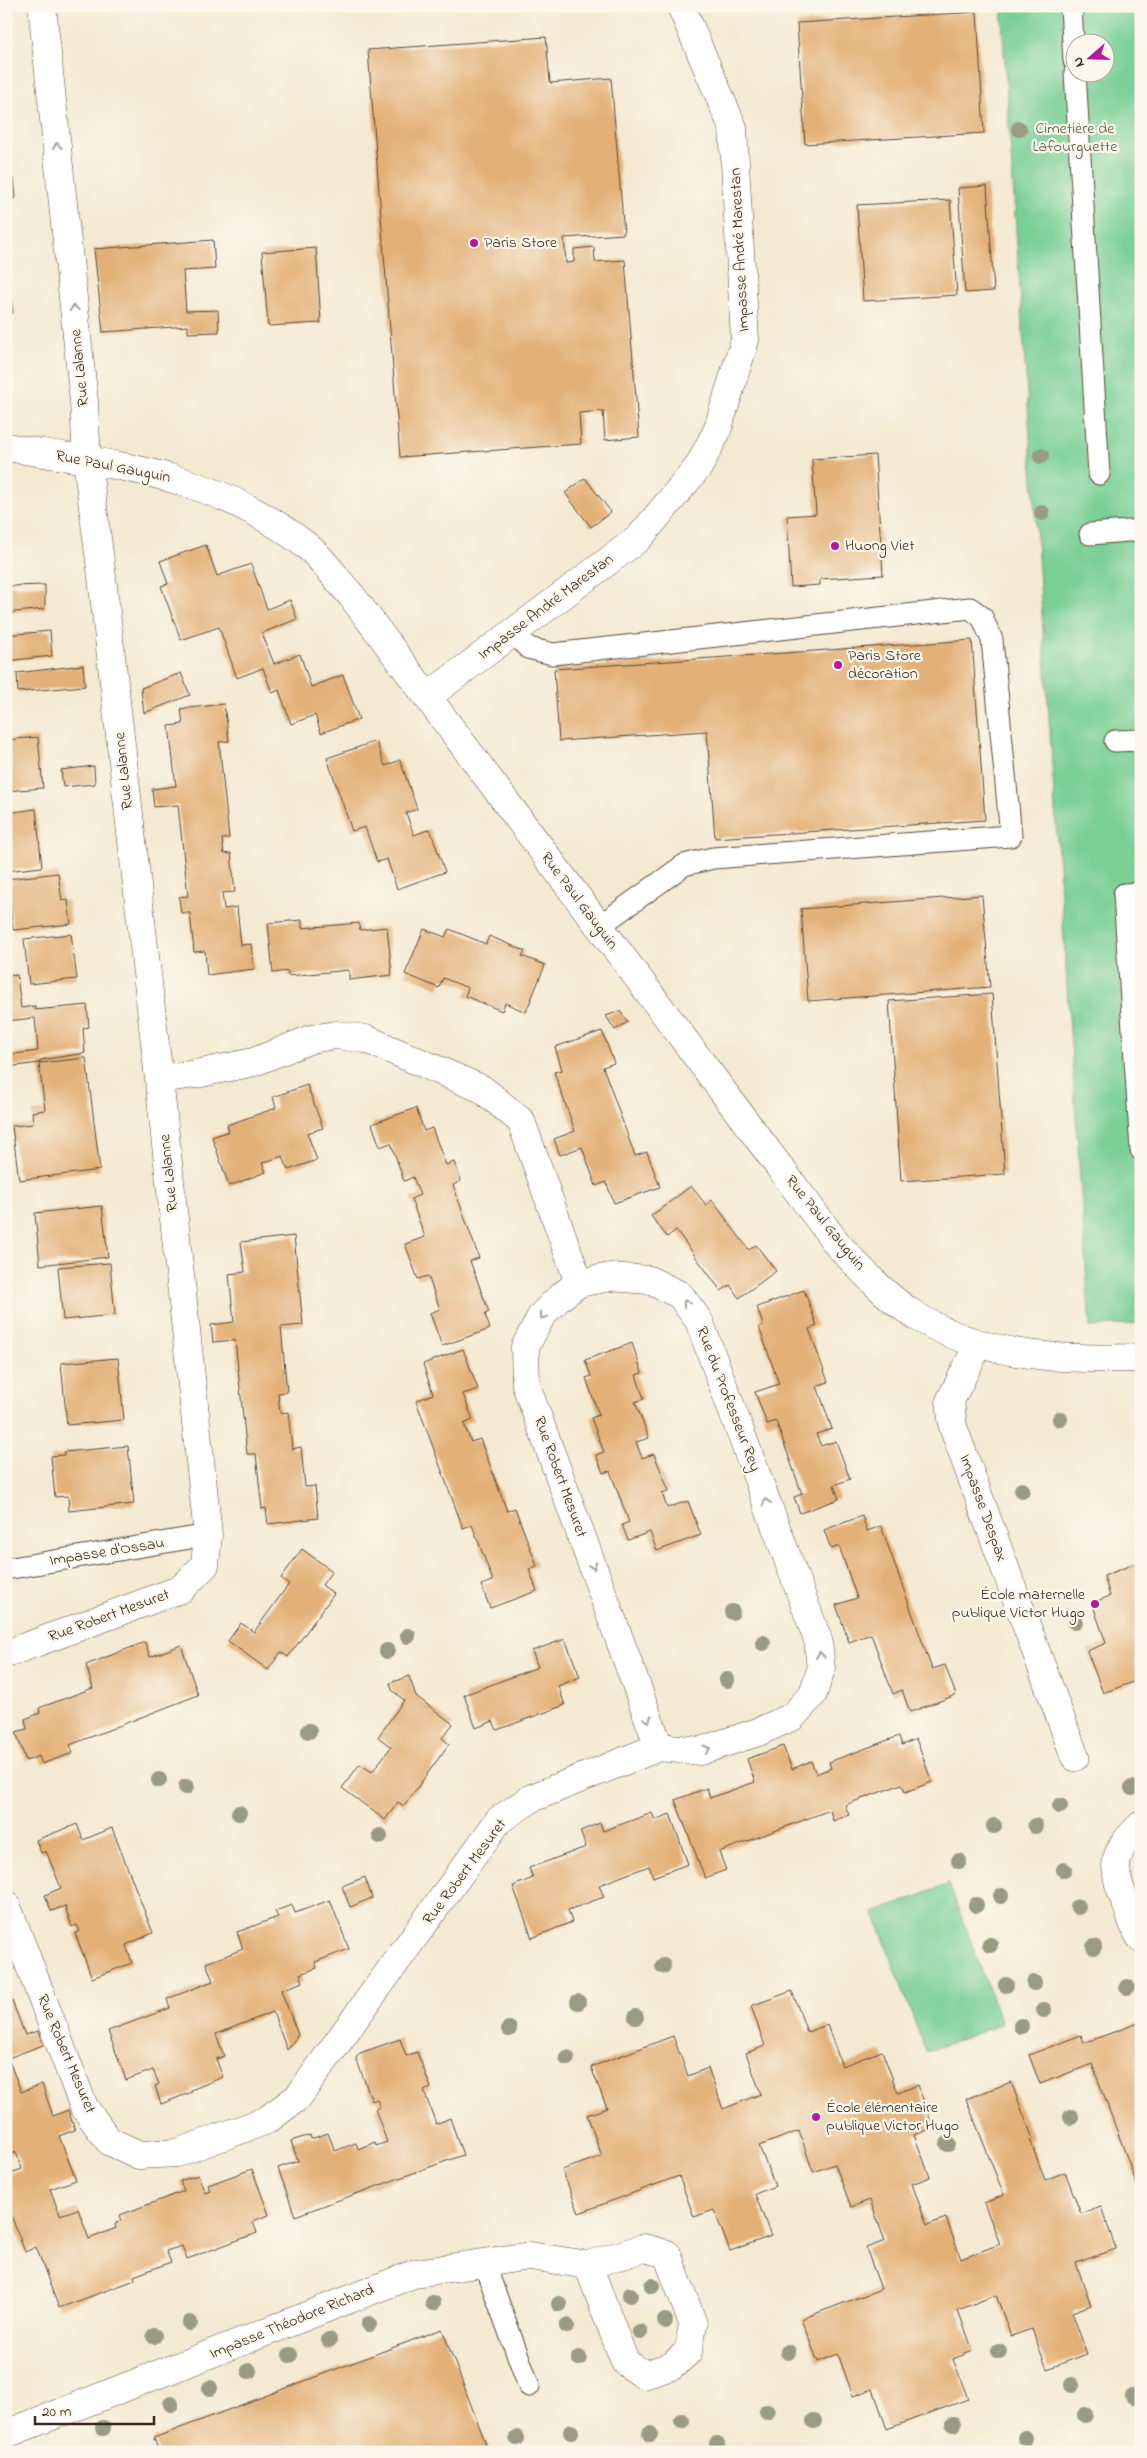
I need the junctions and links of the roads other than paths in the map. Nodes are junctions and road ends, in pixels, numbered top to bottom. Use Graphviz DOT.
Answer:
graph roads {
  1 [pos="42,6"];
  2 [pos="681,6"];
  3 [pos="1071,6"];
  4 [pos="1072,32"];
  5 [pos="1076,82"];
  6 [pos="6,447"];
  7 [pos="87,461"];
  8 [pos="1099,474"];
  9 [pos="1141,530"];
  10 [pos="1090,534"];
  11 [pos="514,632"];
  12 [pos="427,697"];
  13 [pos="1141,740"];
  14 [pos="1115,741"];
  15 [pos="1141,893"];
  16 [pos="598,927"];
  17 [pos="159,1079"];
  18 [pos="1141,1150"];
  19 [pos="579,1283"];
  20 [pos="978,1345"];
  21 [pos="1141,1358"];
  22 [pos="208,1536"];
  23 [pos="6,1569"];
  24 [pos="6,1654"];
  25 [pos="659,1747"];
  26 [pos="1075,1757"];
  27 [pos="1141,1824"];
  28 [pos="6,1904"];
  29 [pos="1141,1938"];
  30 [pos="484,2263"];
  31 [pos="588,2264"];
  32 [pos="529,2386"];
  33 [pos="6,2434"];
  7 -- 1 [label="street, Rue Lalanne, one-way"];
  2 -- 11 [label="street, Impasse André Marestan"];
  3 -- 4 [label="lane"];
  5 -- 8 [label="lane"];
  6 -- 7 [label="street, Rue Paul Gauguin"];
  7 -- 12 [label="street, Rue Paul Gauguin"];
  7 -- 17 [label="street, Rue Lalanne"];
  9 -- 10 [label="lane"];
  11 -- 12 [label="street, Impasse André Marestan"];
  11 -- 16 [label="lane"];
  12 -- 16 [label="street, Rue Paul Gauguin"];
  13 -- 14 [label="lane"];
  15 -- 18 [label="lane"];
  16 -- 20 [label="street, Rue Paul Gauguin"];
  17 -- 19 [label="street"];
  17 -- 22 [label="street, Rue Lalanne"];
  19 -- 25 [label="street, Rue Robert Mesuret, one-way"];
  25 -- 19 [label="street, Rue du Professeur Rey, one-way"];
  20 -- 21 [label="street, Rue Paul Gauguin"];
  20 -- 26 [label="street, Impasse Despax"];
  22 -- 23 [label="lane, Impasse d'Ossau"];
  22 -- 24 [label="street, Rue Robert Mesuret"];
  25 -- 28 [label="street, Rue Robert Mesuret"];
  27 -- 29 [label="street"];
  30 -- 31 [label="street, Impasse Théodore Richard"];
  30 -- 32 [label="lane"];
  30 -- 33 [label="street, Impasse Théodore Richard"];
  31 -- 31 [label="street, Impasse Théodore Richard"];
}
